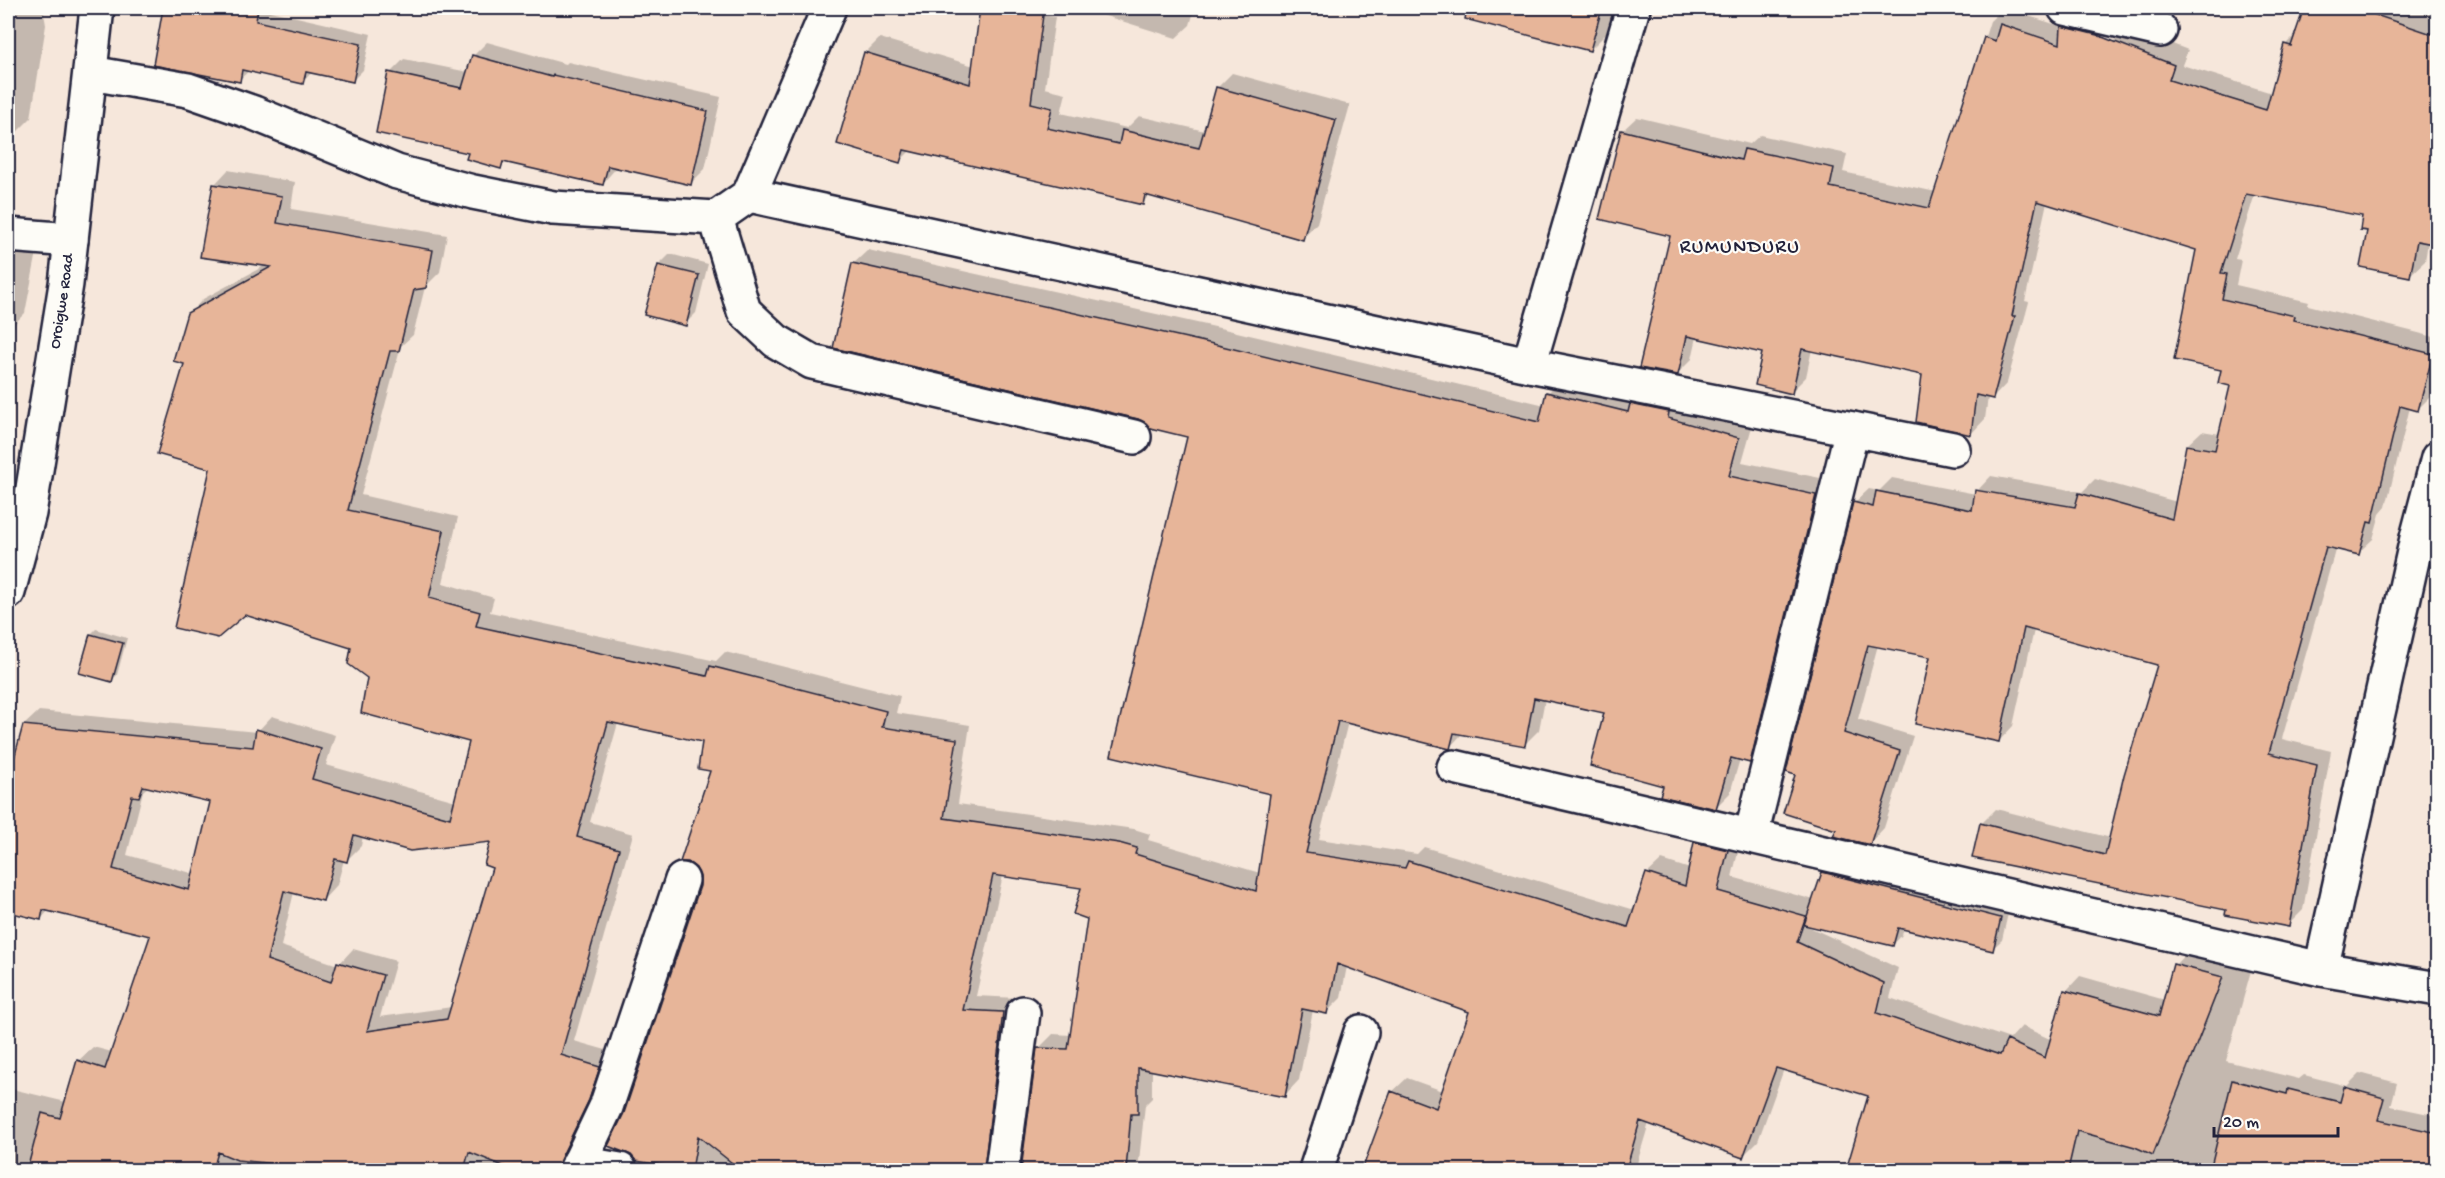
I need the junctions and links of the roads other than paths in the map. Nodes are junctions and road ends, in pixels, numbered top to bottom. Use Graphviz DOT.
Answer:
graph roads {
  1 [pos="97,8"];
  2 [pos="829,8"];
  3 [pos="1633,8"];
  4 [pos="2065,8"];
  5 [pos="2160,30"];
  6 [pos="91,73"];
  7 [pos="748,195"];
  8 [pos="716,219"];
  9 [pos="8,235"];
  10 [pos="71,240"];
  11 [pos="1528,365"];
  12 [pos="1852,429"];
  13 [pos="1134,437"];
  14 [pos="1953,449"];
  15 [pos="2438,458"];
  16 [pos="8,592"];
  17 [pos="1454,767"];
  18 [pos="1751,836"];
  19 [pos="682,880"];
  20 [pos="2321,969"];
  21 [pos="2438,989"];
  22 [pos="1023,1013"];
  23 [pos="1361,1032"];
  24 [pos="578,1167"];
  25 [pos="620,1170"];
  26 [pos="1002,1170"];
  27 [pos="1316,1170"];
  1 -- 6 [label="street, Oroigwe Road"];
  2 -- 7 [label="street"];
  3 -- 11 [label="street"];
  4 -- 5 [label="street"];
  6 -- 8 [label="street"];
  6 -- 10 [label="street, Oroigwe Road"];
  7 -- 8 [label="street"];
  7 -- 11 [label="street"];
  8 -- 13 [label="street"];
  9 -- 10 [label="street"];
  10 -- 16 [label="street, Oroigwe Road"];
  11 -- 12 [label="street"];
  12 -- 14 [label="street"];
  12 -- 18 [label="street"];
  15 -- 20 [label="street"];
  17 -- 18 [label="street"];
  18 -- 20 [label="street"];
  19 -- 24 [label="street"];
  20 -- 21 [label="street"];
  22 -- 26 [label="street"];
  23 -- 27 [label="street"];
  24 -- 25 [label="street"];
}
